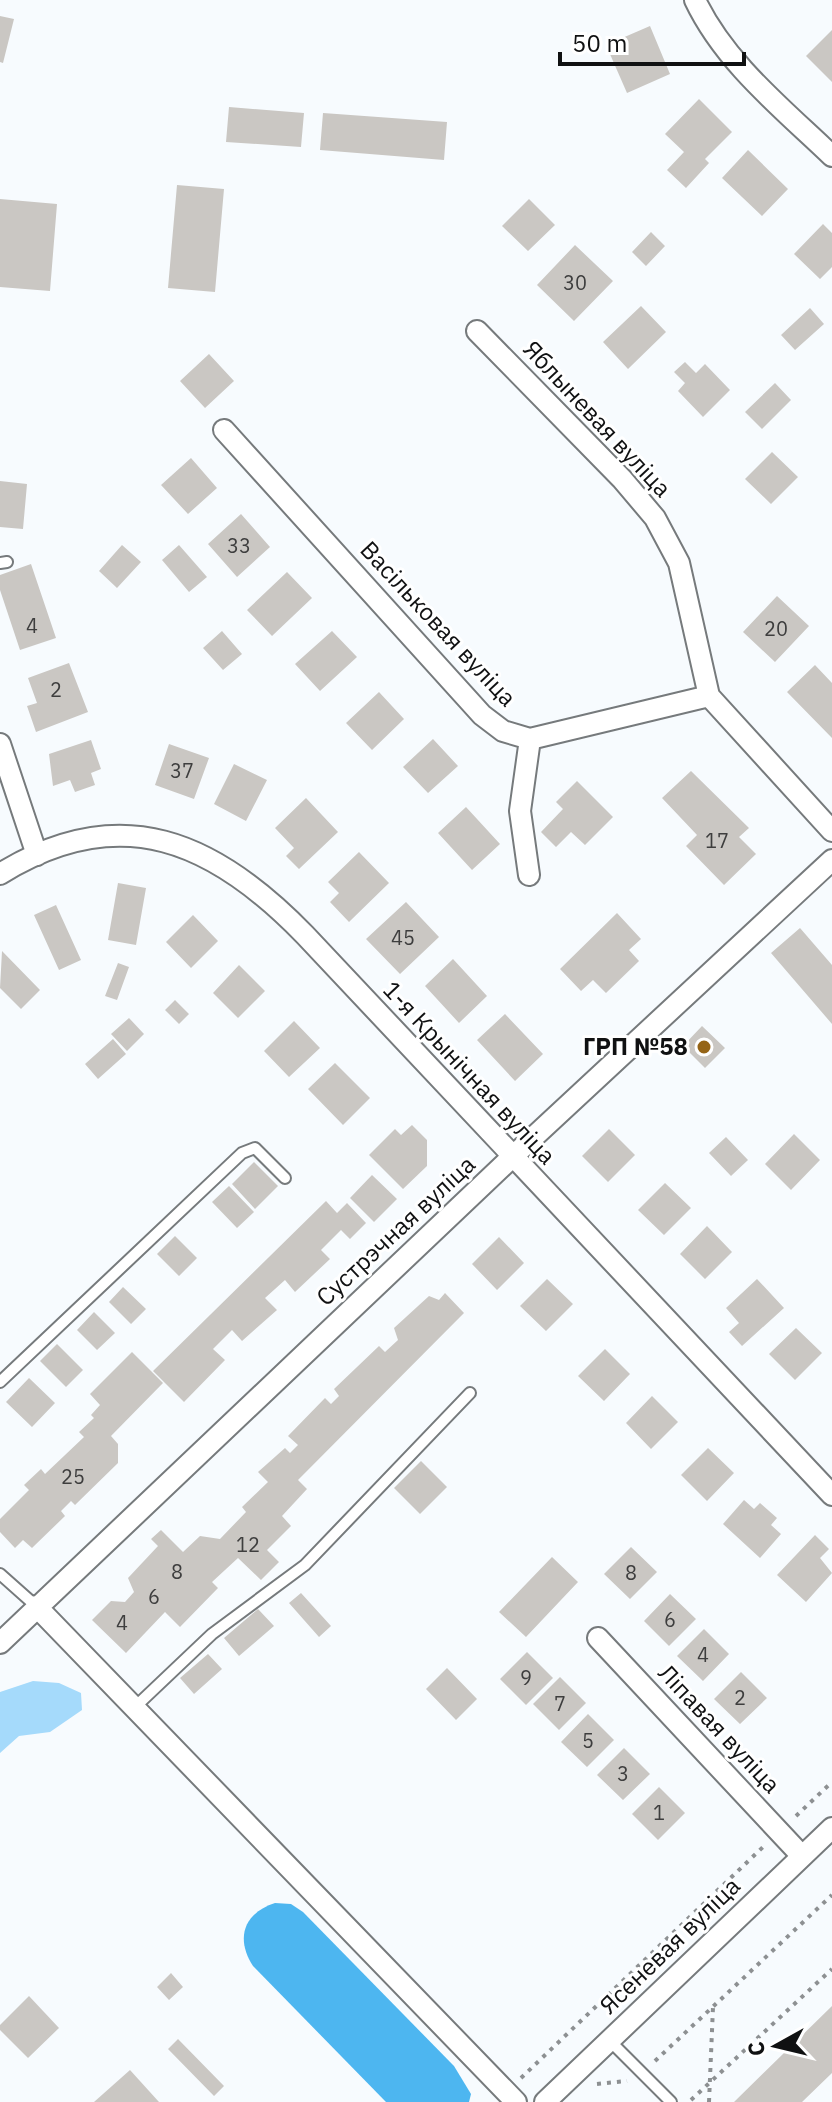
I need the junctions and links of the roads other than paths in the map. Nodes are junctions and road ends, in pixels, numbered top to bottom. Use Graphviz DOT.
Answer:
graph roads {
  1 [pos="695,0"];
  2 [pos="832,156"];
  3 [pos="477,331"];
  4 [pos="224,430"];
  5 [pos="709,696"];
  6 [pos="530,739"];
  7 [pos="0,744"];
  8 [pos="832,831"];
  9 [pos="37,855"];
  10 [pos="832,860"];
  11 [pos="0,874"];
  12 [pos="529,875"];
  13 [pos="511,1158"];
  14 [pos="285,1178"];
  15 [pos="0,1382"];
  16 [pos="470,1393"];
  17 [pos="832,1495"];
  18 [pos="0,1574"];
  19 [pos="36,1606"];
  20 [pos="598,1638"];
  21 [pos="0,1643"];
  22 [pos="134,1708"];
  23 [pos="832,1828"];
  24 [pos="801,1855"];
  25 [pos="609,2040"];
  26 [pos="511,2097"];
  27 [pos="545,2102"];
  28 [pos="671,2102"];
  1 -- 2 [label="street"];
  3 -- 5 [label="street, Яблыневая вуліца"];
  4 -- 6 [label="street, Васільковая вуліца"];
  5 -- 6 [label="street"];
  5 -- 8 [label="street, Яблыневая вуліца"];
  6 -- 12 [label="street"];
  7 -- 9 [label="street"];
  9 -- 11 [label="street, 1-я Крынічная вуліца"];
  9 -- 13 [label="street, 1-я Крынічная вуліца"];
  10 -- 13 [label="street, Сустрэчная вуліца"];
  13 -- 17 [label="street, 1-я Крынічная вуліца"];
  13 -- 19 [label="street, Сустрэчная вуліца"];
  14 -- 15 [label="lane"];
  16 -- 22 [label="lane"];
  18 -- 19 [label="lane"];
  19 -- 21 [label="street, Сустрэчная вуліца"];
  19 -- 22 [label="street"];
  20 -- 24 [label="street, Ліпавая вуліца"];
  22 -- 26 [label="street"];
  23 -- 24 [label="street, Ясеневая вуліца"];
  24 -- 25 [label="street, Ясеневая вуліца"];
  25 -- 27 [label="street, Ясеневая вуліца"];
  25 -- 28 [label="lane"];
}
